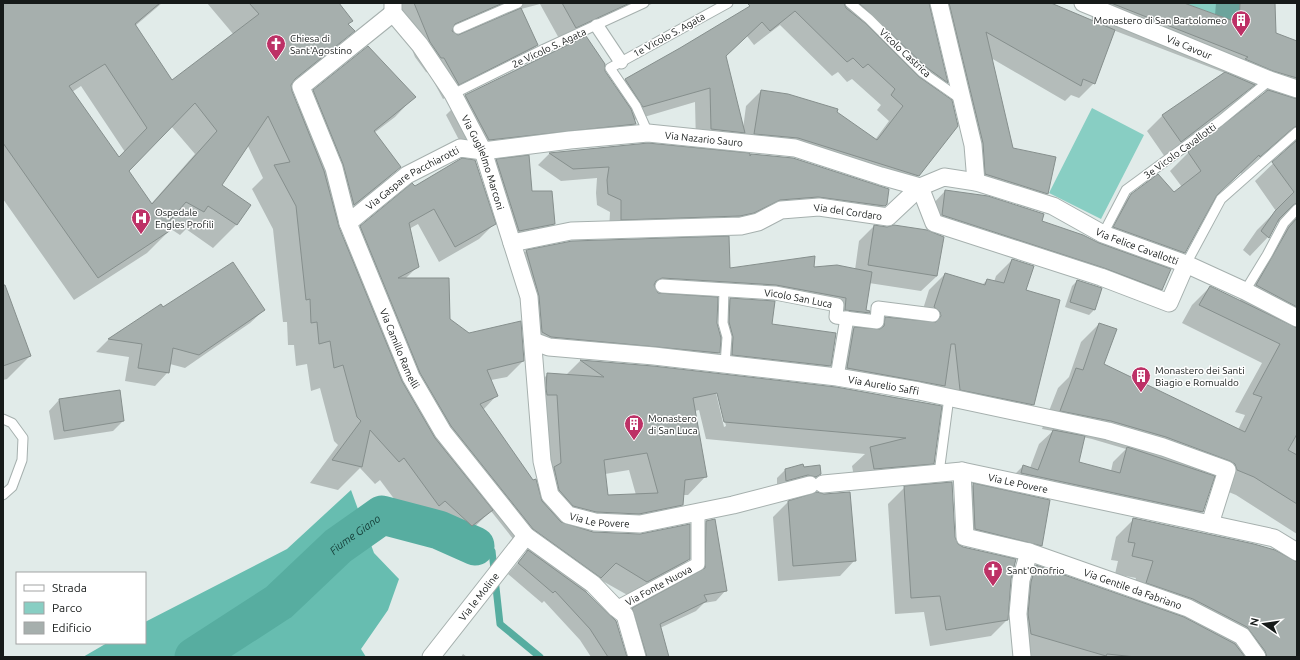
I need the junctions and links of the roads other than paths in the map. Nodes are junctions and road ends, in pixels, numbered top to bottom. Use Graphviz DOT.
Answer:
graph roads {
  1 [pos="518,3"];
  2 [pos="644,3"];
  3 [pos="728,3"];
  4 [pos="850,3"];
  5 [pos="939,3"];
  6 [pos="1083,3"];
  7 [pos="393,5"];
  8 [pos="597,26"];
  9 [pos="458,29"];
  10 [pos="616,65"];
  11 [pos="1270,80"];
  12 [pos="1297,88"];
  13 [pos="453,94"];
  14 [pos="963,100"];
  15 [pos="1297,132"];
  16 [pos="648,133"];
  17 [pos="483,151"];
  18 [pos="976,182"];
  19 [pos="920,187"];
  20 [pos="1297,209"];
  21 [pos="348,223"];
  22 [pos="1103,234"];
  23 [pos="512,243"];
  24 [pos="1186,264"];
  25 [pos="662,286"];
  26 [pos="724,290"];
  27 [pos="1245,291"];
  28 [pos="933,316"];
  29 [pos="847,318"];
  30 [pos="1297,318"];
  31 [pos="533,341"];
  32 [pos="725,364"];
  33 [pos="837,377"];
  34 [pos="949,397"];
  35 [pos="3,419"];
  36 [pos="962,471"];
  37 [pos="939,473"];
  38 [pos="3,495"];
  39 [pos="698,512"];
  40 [pos="1210,524"];
  41 [pos="526,536"];
  42 [pos="1029,552"];
  43 [pos="1297,552"];
  44 [pos="616,608"];
  45 [pos="431,657"];
  46 [pos="637,657"];
  47 [pos="1022,657"];
  48 [pos="1257,657"];
  1 -- 9 [label="lane"];
  2 -- 8 [label="lane, 2e Vicolo S. Agata"];
  3 -- 10 [label="lane, 1e Vicolo S. Agata"];
  4 -- 14 [label="lane, Vicolo Castrica"];
  5 -- 14 [label="street"];
  6 -- 11 [label="street, Via Cavour"];
  7 -- 13 [label="street, Via Guglielmo Marconi"];
  7 -- 21 [label="street, Via Camillo Ramelli"];
  8 -- 10 [label="street"];
  8 -- 13 [label="lane, 2e Vicolo S. Agata"];
  10 -- 16 [label="lane"];
  11 -- 12 [label="street, Via Cavour"];
  11 -- 22 [label="lane, 3e Vicolo Cavallotti"];
  13 -- 17 [label="street, Via Guglielmo Marconi"];
  14 -- 18 [label="street"];
  15 -- 24 [label="lane"];
  16 -- 17 [label="street, Via Nazario Sauro"];
  16 -- 19 [label="street, Via Nazario Sauro"];
  17 -- 21 [label="street, Via Gaspare Pacchiarotti"];
  17 -- 23 [label="street, Via Guglielmo Marconi"];
  18 -- 19 [label="street, Via Felice Cavallotti"];
  18 -- 22 [label="street, Via Felice Cavallotti"];
  19 -- 23 [label="street, Via del Cordaro"];
  19 -- 24 [label="street"];
  20 -- 27 [label="lane"];
  21 -- 41 [label="street, Via Camillo Ramelli"];
  22 -- 24 [label="street, Via Felice Cavallotti"];
  23 -- 31 [label="street, Via Guglielmo Marconi"];
  24 -- 27 [label="street, Via Felice Cavallotti"];
  25 -- 26 [label="street, Vicolo San Luca"];
  26 -- 29 [label="street, Vicolo San Luca"];
  26 -- 32 [label="lane"];
  27 -- 30 [label="street, Via Felice Cavallotti"];
  28 -- 29 [label="street"];
  29 -- 33 [label="street"];
  31 -- 32 [label="street, Via Aurelio Saffi"];
  31 -- 39 [label="street, Via Le Povere"];
  32 -- 33 [label="street, Via Aurelio Saffi"];
  33 -- 34 [label="street, Via Aurelio Saffi"];
  34 -- 37 [label="lane"];
  34 -- 40 [label="street, Via Aurelio Saffi"];
  35 -- 38 [label="lane"];
  36 -- 37 [label="street, Via Le Povere"];
  36 -- 40 [label="street, Via Le Povere"];
  36 -- 42 [label="street, Via Gentile da Fabriano"];
  37 -- 39 [label="street, Via Le Povere"];
  39 -- 44 [label="street, Via Fonte Nuova"];
  40 -- 43 [label="street, Via Le Povere"];
  41 -- 44 [label="street, Via Camillo Ramelli"];
  41 -- 45 [label="street, Via le Moline"];
  42 -- 47 [label="street"];
  42 -- 48 [label="street, Via Gentile da Fabriano"];
  44 -- 46 [label="street, Via Camillo Ramelli"];
}
